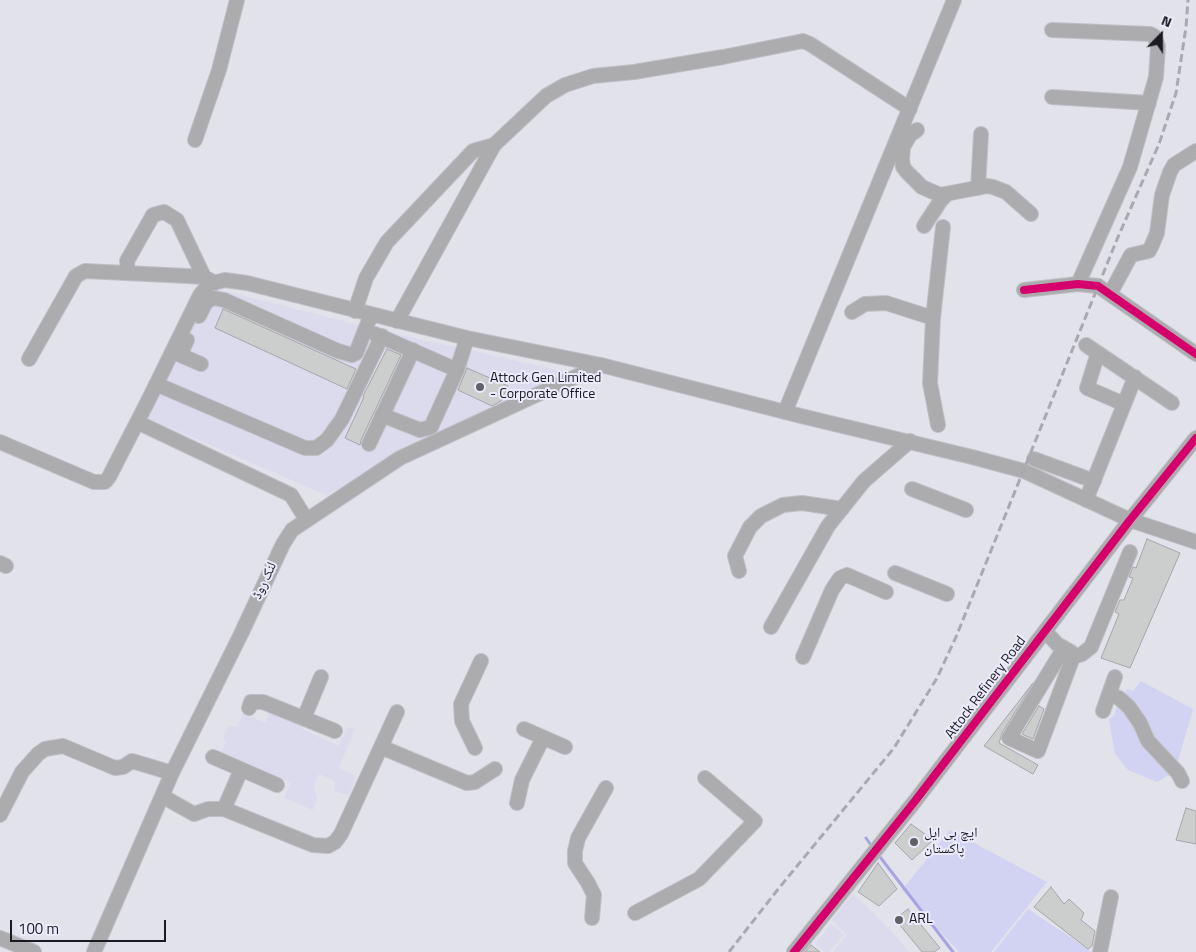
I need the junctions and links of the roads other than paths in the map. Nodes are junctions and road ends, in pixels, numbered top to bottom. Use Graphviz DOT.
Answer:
graph roads {
  1 [pos="237,0"];
  2 [pos="954,0"];
  3 [pos="1052,30"];
  4 [pos="1052,97"];
  5 [pos="1149,103"];
  6 [pos="910,109"];
  7 [pos="918,130"];
  8 [pos="981,134"];
  9 [pos="195,140"];
  10 [pos="494,145"];
  11 [pos="1196,151"];
  12 [pos="978,188"];
  13 [pos="947,194"];
  14 [pos="1031,214"];
  15 [pos="924,226"];
  16 [pos="944,228"];
  17 [pos="128,273"];
  18 [pos="209,280"];
  19 [pos="1078,284"];
  20 [pos="1024,290"];
  21 [pos="1110,294"];
  22 [pos="355,311"];
  23 [pos="852,312"];
  24 [pos="371,315"];
  25 [pos="933,318"];
  26 [pos="397,321"];
  27 [pos="366,329"];
  28 [pos="382,336"];
  29 [pos="467,338"];
  30 [pos="1086,345"];
  31 [pos="413,350"];
  32 [pos="1098,353"];
  33 [pos="1196,354"];
  34 [pos="28,359"];
  35 [pos="201,364"];
  36 [pos="601,365"];
  37 [pos="457,370"];
  38 [pos="1135,377"];
  39 [pos="156,384"];
  40 [pos="1172,403"];
  41 [pos="1124,404"];
  42 [pos="785,412"];
  43 [pos="382,415"];
  44 [pos="137,422"];
  45 [pos="938,424"];
  46 [pos="1196,438"];
  47 [pos="910,441"];
  48 [pos="0,442"];
  49 [pos="369,444"];
  50 [pos="1034,458"];
  51 [pos="1094,481"];
  52 [pos="912,489"];
  53 [pos="1086,500"];
  54 [pos="842,510"];
  55 [pos="966,510"];
  56 [pos="306,520"];
  57 [pos="1130,520"];
  58 [pos="1196,542"];
  59 [pos="1130,552"];
  60 [pos="739,571"];
  61 [pos="895,573"];
  62 [pos="886,592"];
  63 [pos="947,594"];
  64 [pos="771,627"];
  65 [pos="1045,631"];
  66 [pos="1069,653"];
  67 [pos="803,657"];
  68 [pos="481,661"];
  69 [pos="321,677"];
  70 [pos="1115,677"];
  71 [pos="1036,694"];
  72 [pos="1109,694"];
  73 [pos="1056,703"];
  74 [pos="249,708"];
  75 [pos="1103,711"];
  76 [pos="396,712"];
  77 [pos="304,718"];
  78 [pos="524,729"];
  79 [pos="335,731"];
  80 [pos="543,738"];
  81 [pos="380,747"];
  82 [pos="565,747"];
  83 [pos="475,748"];
  84 [pos="214,757"];
  85 [pos="495,769"];
  86 [pos="241,770"];
  87 [pos="172,773"];
  88 [pos="705,778"];
  89 [pos="1182,781"];
  90 [pos="277,785"];
  91 [pos="606,788"];
  92 [pos="162,796"];
  93 [pos="517,802"];
  94 [pos="224,809"];
  95 [pos="0,815"];
  96 [pos="1111,897"];
  97 [pos="635,913"];
  98 [pos="592,918"];
  99 [pos="0,938"];
  100 [pos="34,952"];
  101 [pos="94,952"];
  102 [pos="794,952"];
  103 [pos="1100,952"];
  1 -- 9 [label="street"];
  2 -- 6 [label="street"];
  3 -- 5 [label="street"];
  4 -- 5 [label="street"];
  5 -- 19 [label="street"];
  6 -- 10 [label="street"];
  6 -- 42 [label="street"];
  7 -- 13 [label="street"];
  8 -- 12 [label="street"];
  10 -- 22 [label="street"];
  10 -- 26 [label="street"];
  11 -- 21 [label="street"];
  12 -- 13 [label="street"];
  12 -- 14 [label="street"];
  13 -- 15 [label="street"];
  16 -- 25 [label="street"];
  17 -- 18 [label="street"];
  17 -- 18 [label="street"];
  17 -- 34 [label="street"];
  18 -- 22 [label="street"];
  18 -- 39 [label="street"];
  19 -- 20 [label="street"];
  19 -- 21 [label="street"];
  21 -- 33 [label="street"];
  22 -- 24 [label="street"];
  23 -- 25 [label="street"];
  24 -- 26 [label="street"];
  24 -- 27 [label="street"];
  25 -- 45 [label="street"];
  26 -- 29 [label="street"];
  27 -- 28 [label="street"];
  27 -- 35 [label="street"];
  28 -- 31 [label="street"];
  28 -- 39 [label="street"];
  29 -- 36 [label="street"];
  29 -- 37 [label="street"];
  30 -- 32 [label="street"];
  31 -- 37 [label="street"];
  31 -- 43 [label="street"];
  32 -- 38 [label="street"];
  32 -- 41 [label="street"];
  36 -- 42 [label="street"];
  36 -- 56 [label="street, لنک روڈ"];
  37 -- 43 [label="street"];
  38 -- 40 [label="street"];
  38 -- 41 [label="street"];
  39 -- 44 [label="street"];
  41 -- 51 [label="street"];
  42 -- 47 [label="street"];
  43 -- 49 [label="street"];
  44 -- 48 [label="street"];
  44 -- 56 [label="street"];
  46 -- 57 [label="street, Attock Refinery Road"];
  47 -- 53 [label="street"];
  47 -- 54 [label="street"];
  50 -- 51 [label="street"];
  51 -- 53 [label="street"];
  52 -- 55 [label="street"];
  53 -- 57 [label="street"];
  54 -- 60 [label="street"];
  54 -- 64 [label="street"];
  56 -- 87 [label="street, لنک روڈ"];
  57 -- 58 [label="street"];
  57 -- 65 [label="street, Attock Refinery Road"];
  59 -- 66 [label="street"];
  61 -- 63 [label="street"];
  62 -- 67 [label="street"];
  65 -- 66 [label="street"];
  65 -- 102 [label="street, Attock Refinery Road"];
  66 -- 71 [label="street"];
  66 -- 73 [label="street"];
  68 -- 83 [label="street"];
  69 -- 77 [label="street"];
  70 -- 72 [label="street"];
  71 -- 73 [label="street"];
  71 -- 73 [label="street"];
  72 -- 75 [label="street"];
  72 -- 89 [label="street"];
  74 -- 77 [label="street"];
  76 -- 81 [label="street"];
  77 -- 79 [label="street"];
  78 -- 80 [label="street"];
  80 -- 82 [label="street"];
  80 -- 93 [label="street"];
  81 -- 85 [label="street"];
  81 -- 94 [label="street"];
  84 -- 86 [label="street"];
  86 -- 90 [label="street"];
  86 -- 94 [label="street"];
  87 -- 92 [label="street, لنک روڈ"];
  87 -- 95 [label="street"];
  88 -- 97 [label="street"];
  91 -- 98 [label="street"];
  92 -- 94 [label="street"];
  92 -- 101 [label="street, لنک روڈ"];
  96 -- 103 [label="street"];
  99 -- 100 [label="street"];
}
